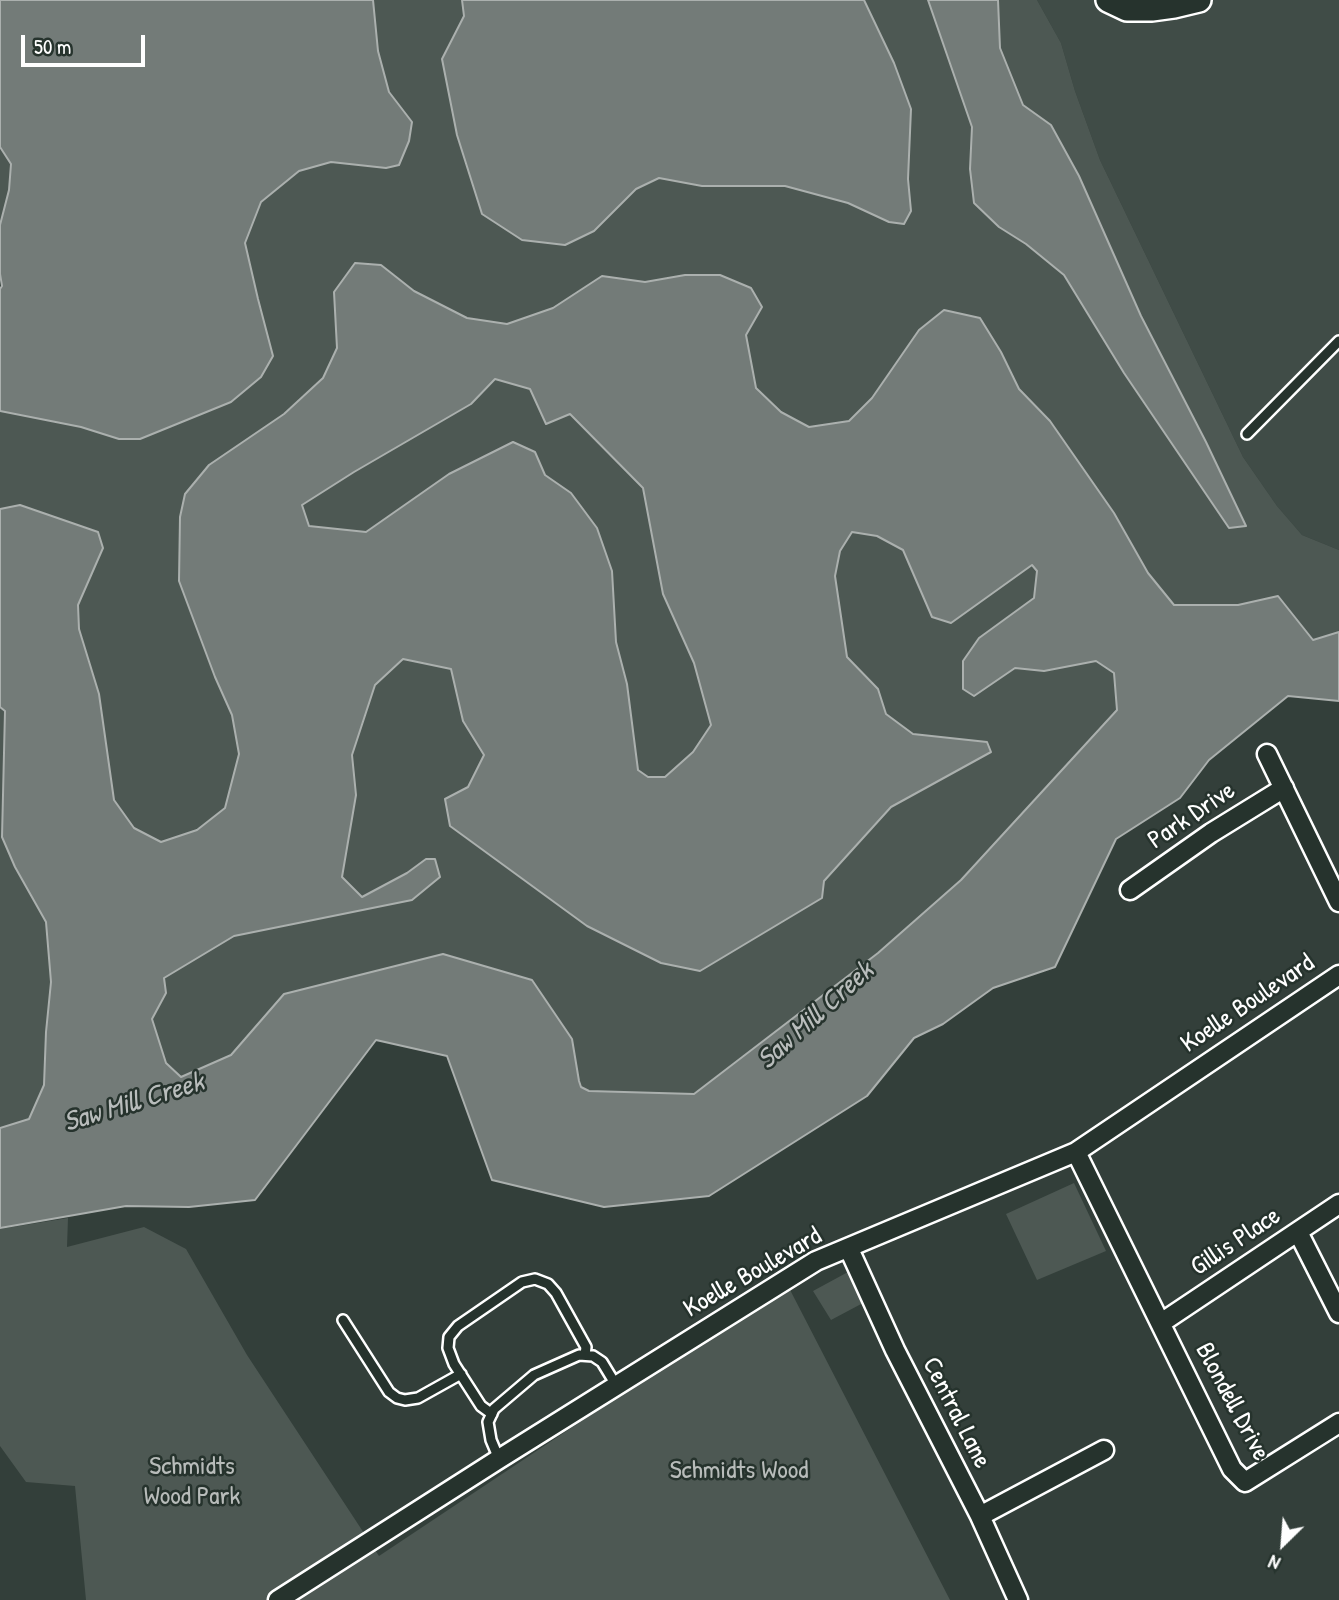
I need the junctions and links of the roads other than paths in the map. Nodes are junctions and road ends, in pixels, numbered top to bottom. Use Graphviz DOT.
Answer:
graph roads {
  1 [pos="1108,0"];
  2 [pos="1199,0"];
  3 [pos="1339,341"];
  4 [pos="1247,434"];
  5 [pos="1267,754"];
  6 [pos="1284,788"];
  7 [pos="1130,890"];
  8 [pos="1339,902"];
  9 [pos="1339,975"];
  10 [pos="1076,1152"];
  11 [pos="1339,1204"];
  12 [pos="1298,1232"];
  13 [pos="849,1249"];
  14 [pos="1339,1313"];
  15 [pos="343,1320"];
  16 [pos="1161,1323"];
  17 [pos="585,1355"];
  18 [pos="461,1374"];
  19 [pos="616,1385"];
  20 [pos="492,1414"];
  21 [pos="1339,1423"];
  22 [pos="1104,1450"];
  23 [pos="499,1459"];
  24 [pos="980,1516"];
  25 [pos="278,1600"];
  26 [pos="1018,1600"];
  1 -- 2 [label="street"];
  3 -- 4 [label="lane"];
  5 -- 6 [label="street"];
  6 -- 7 [label="street, Park Drive"];
  6 -- 8 [label="street"];
  9 -- 10 [label="street, Koelle Boulevard"];
  10 -- 13 [label="street, Koelle Boulevard"];
  10 -- 16 [label="street"];
  11 -- 12 [label="street, Gillis Place"];
  12 -- 14 [label="street"];
  12 -- 16 [label="street, Gillis Place"];
  13 -- 19 [label="street, Koelle Boulevard"];
  13 -- 24 [label="street, Central Lane"];
  15 -- 18 [label="lane"];
  16 -- 21 [label="street, Blondell Drive"];
  17 -- 18 [label="lane"];
  17 -- 19 [label="lane"];
  17 -- 20 [label="lane"];
  18 -- 20 [label="lane"];
  19 -- 23 [label="street, Koelle Boulevard"];
  20 -- 23 [label="lane"];
  22 -- 24 [label="street"];
  23 -- 25 [label="street, Koelle Boulevard"];
  24 -- 26 [label="street, Central Lane"];
}
